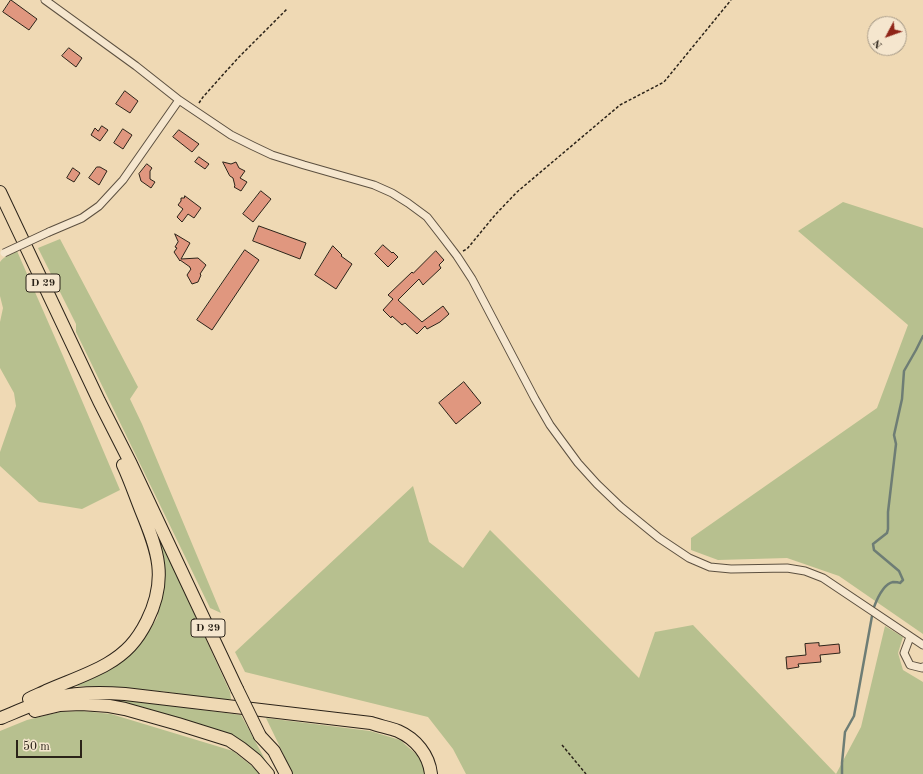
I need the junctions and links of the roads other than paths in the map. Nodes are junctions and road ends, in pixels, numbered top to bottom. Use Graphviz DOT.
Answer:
graph roads {
  1 [pos="45,0"];
  2 [pos="179,100"];
  3 [pos="0,192"];
  4 [pos="2,254"];
  5 [pos="99,401"];
  6 [pos="910,637"];
  7 [pos="923,645"];
  8 [pos="923,667"];
  9 [pos="0,719"];
  10 [pos="371,723"];
  11 [pos="260,736"];
  12 [pos="268,774"];
  13 [pos="278,774"];
  14 [pos="286,774"];
  15 [pos="432,774"];
  16 [pos="439,774"];
  1 -- 2 [label="street"];
  2 -- 4 [label="street, bridge"];
  2 -- 6 [label="street"];
  3 -- 5 [label="main road, D 29"];
  5 -- 9 [label="main road"];
  5 -- 11 [label="main road, D 29, bridge"];
  6 -- 7 [label="street"];
  6 -- 8 [label="street"];
  9 -- 10 [label="main road"];
  9 -- 12 [label="main road"];
  10 -- 15 [label="main road"];
  10 -- 16 [label="main road"];
  11 -- 13 [label="main road, D 29"];
  11 -- 14 [label="main road"];
}
